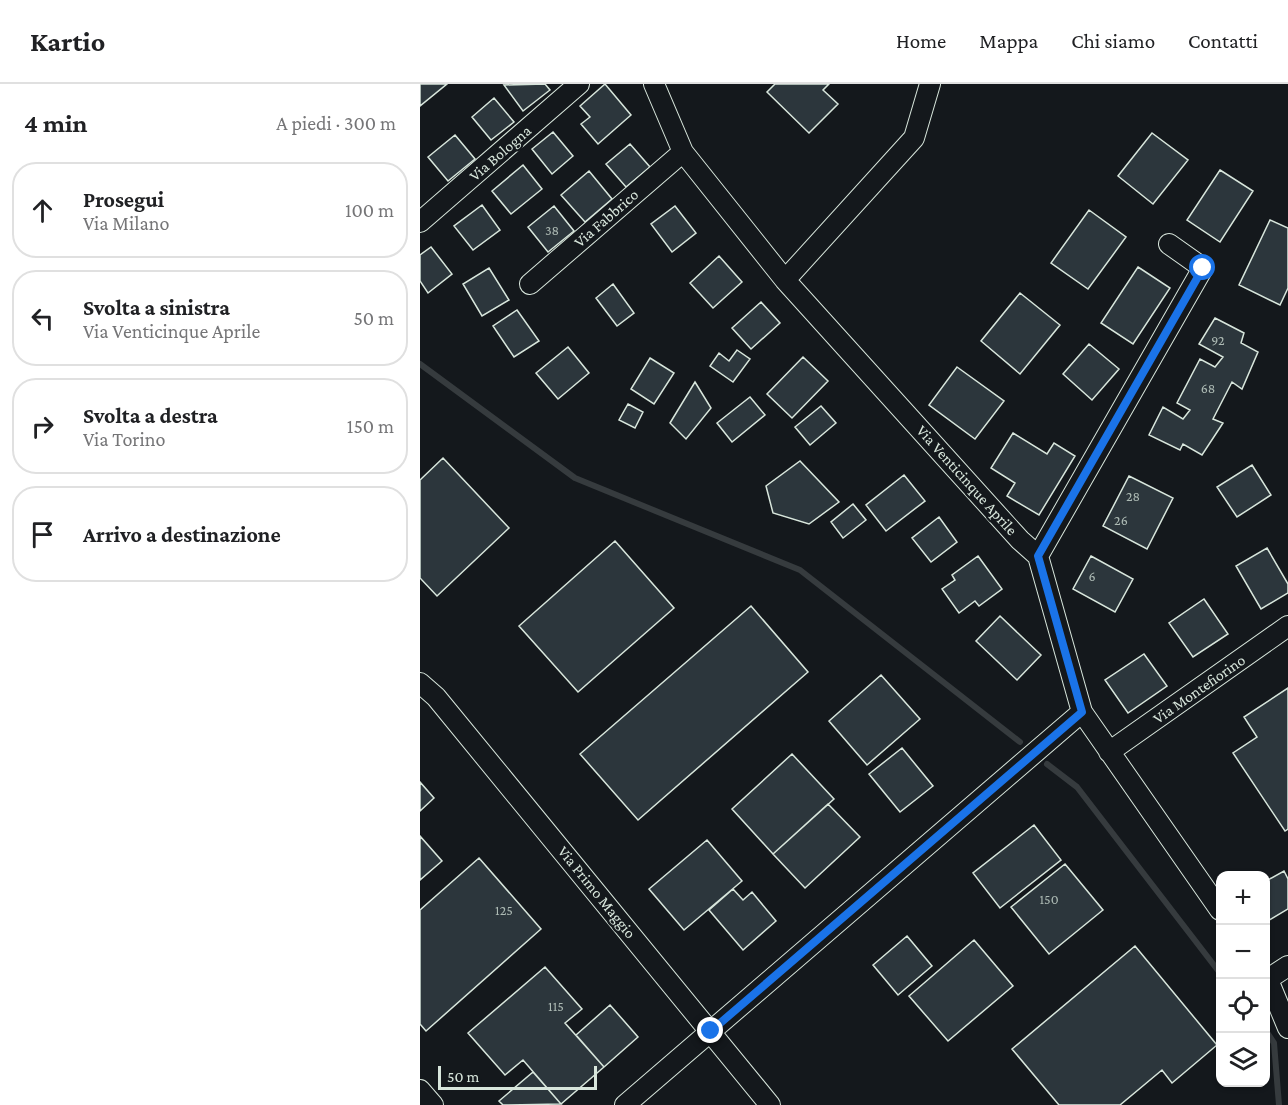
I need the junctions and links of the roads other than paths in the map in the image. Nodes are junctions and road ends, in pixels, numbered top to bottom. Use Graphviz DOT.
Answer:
graph roads {
  1 [pos="579,84"];
  2 [pos="654,84"];
  3 [pos="930,84"];
  4 [pos="683,152"];
  5 [pos="420,222"];
  6 [pos="1169,244"];
  7 [pos="785,280"];
  8 [pos="530,284"];
  9 [pos="1038,556"];
  10 [pos="1288,626"];
  11 [pos="420,683"];
  12 [pos="1082,712"];
  13 [pos="1109,752"];
  14 [pos="1216,903"];
  15 [pos="1288,966"];
  16 [pos="1270,975"];
  17 [pos="1268,979"];
  18 [pos="1288,1028"];
  19 [pos="711,1031"];
  20 [pos="420,1090"];
  21 [pos="433,1105"];
  22 [pos="625,1105"];
  23 [pos="771,1105"];
  1 -- 5 [label="street, Via Bologna"];
  2 -- 4 [label="street, Via Venticinque Aprile"];
  3 -- 7 [label="street"];
  4 -- 7 [label="street, Via Venticinque Aprile"];
  4 -- 8 [label="street, Via Fabbrico"];
  6 -- 9 [label="street"];
  7 -- 9 [label="street, Via Venticinque Aprile"];
  9 -- 12 [label="street"];
  10 -- 13 [label="street, Via Montefiorino"];
  11 -- 19 [label="street, Via Primo Maggio"];
  12 -- 13 [label="street"];
  12 -- 19 [label="street"];
  13 -- 14 [label="street"];
  15 -- 16 [label="street"];
  17 -- 18 [label="street"];
  19 -- 22 [label="street"];
  19 -- 23 [label="street, Via Primo Maggio"];
  20 -- 21 [label="street"];
}
